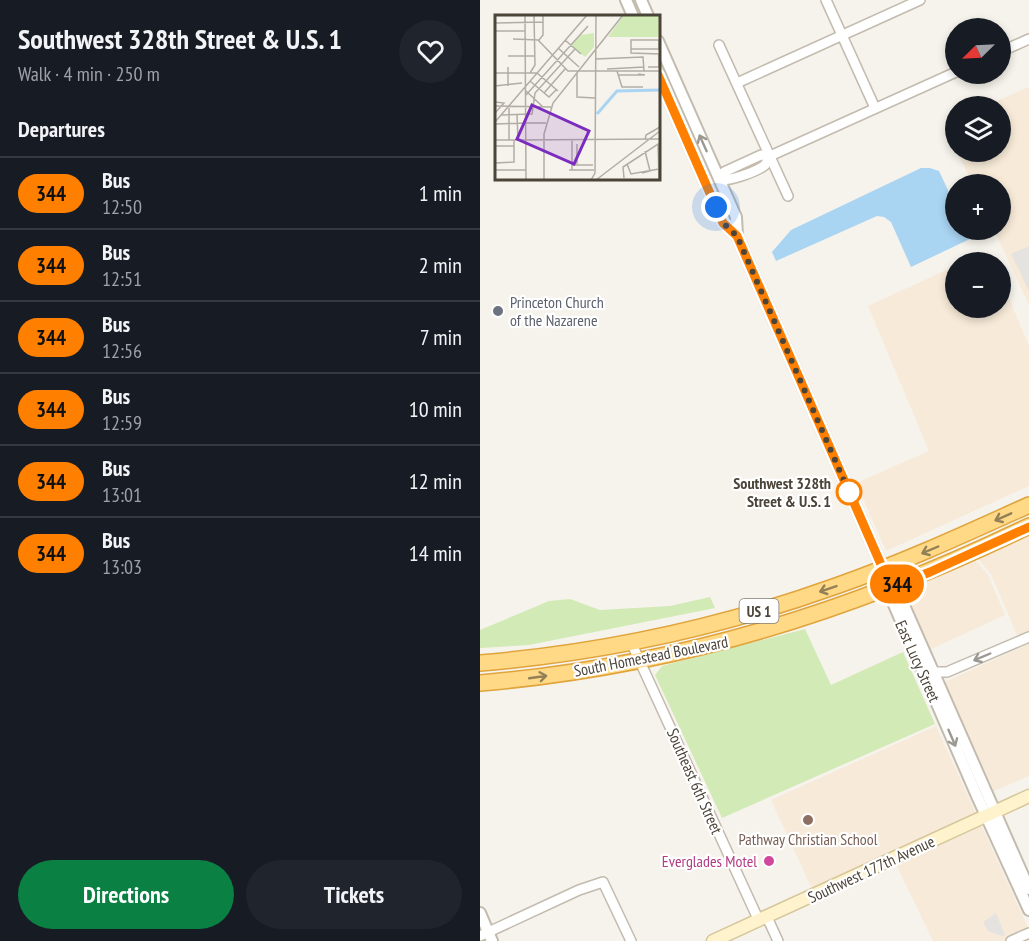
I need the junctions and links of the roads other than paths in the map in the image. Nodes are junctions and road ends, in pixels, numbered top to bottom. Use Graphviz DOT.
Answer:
graph roads {
  1 [pos="626,0"];
  2 [pos="640,0"];
  3 [pos="826,0"];
  4 [pos="920,0"];
  5 [pos="633,15"];
  6 [pos="648,15"];
  7 [pos="842,35"];
  8 [pos="1029,39"];
  9 [pos="719,45"];
  10 [pos="660,46"];
  11 [pos="1011,47"];
  12 [pos="945,77"];
  13 [pos="660,80"];
  14 [pos="736,83"];
  15 [pos="875,108"];
  16 [pos="770,156"];
  17 [pos="751,159"];
  18 [pos="755,169"];
  19 [pos="719,180"];
  20 [pos="788,195"];
  21 [pos="737,236"];
  22 [pos="1029,505"];
  23 [pos="1029,526"];
  24 [pos="883,569"];
  25 [pos="891,587"];
  26 [pos="1029,637"];
  27 [pos="631,642"];
  28 [pos="640,661"];
  29 [pos="480,663"];
  30 [pos="934,680"];
  31 [pos="480,683"];
  32 [pos="1029,796"];
  33 [pos="991,814"];
  34 [pos="1029,889"];
  35 [pos="1029,910"];
  36 [pos="480,913"];
  37 [pos="763,919"];
  38 [pos="1029,933"];
  39 [pos="487,936"];
  40 [pos="631,941"];
  41 [pos="713,941"];
  42 [pos="778,941"];
  43 [pos="1011,941"];
  1 -- 5 [label="street"];
  2 -- 6 [label="street"];
  3 -- 7 [label="street"];
  4 -- 7 [label="street"];
  7 -- 14 [label="street"];
  7 -- 15 [label="street"];
  8 -- 11 [label="street"];
  9 -- 14 [label="street"];
  19 -- 10 [label="street, one-way"];
  12 -- 15 [label="street"];
  13 -- 21 [label="street"];
  14 -- 16 [label="street"];
  15 -- 16 [label="street"];
  16 -- 17 [label="street"];
  16 -- 18 [label="street"];
  16 -- 20 [label="street"];
  17 -- 18 [label="street"];
  17 -- 19 [label="street"];
  18 -- 19 [label="street"];
  19 -- 21 [label="street"];
  21 -- 24 [label="street, East Lucy Street"];
  22 -- 24 [label="highway, US 1, one-way"];
  23 -- 25 [label="highway, US 1"];
  24 -- 25 [label="street, East Lucy Street"];
  24 -- 27 [label="highway, South Homestead Boulevard / US 1, one-way"];
  25 -- 28 [label="highway, South Homestead Boulevard / US 1"];
  25 -- 30 [label="street, East Lucy Street"];
  26 -- 30 [label="street, one-way"];
  27 -- 28 [label="street, Southeast 6th Street"];
  27 -- 29 [label="highway, South Homestead Boulevard / US 1"];
  31 -- 28 [label="highway, South Homestead Boulevard / US 1, one-way"];
  28 -- 37 [label="street, Southeast 6th Street"];
  30 -- 33 [label="street, East Lucy Street"];
  32 -- 33 [label="main road, Southwest 177th Avenue"];
  33 -- 34 [label="street, East Lucy Street"];
  33 -- 35 [label="street, East Lucy Street"];
  33 -- 37 [label="main road, Southwest 177th Avenue"];
  36 -- 39 [label="street"];
  37 -- 41 [label="main road, Southwest 177th Avenue"];
  37 -- 42 [label="street, Southeast 6th Street"];
  38 -- 43 [label="street"];
  39 -- 40 [label="street"];
}
